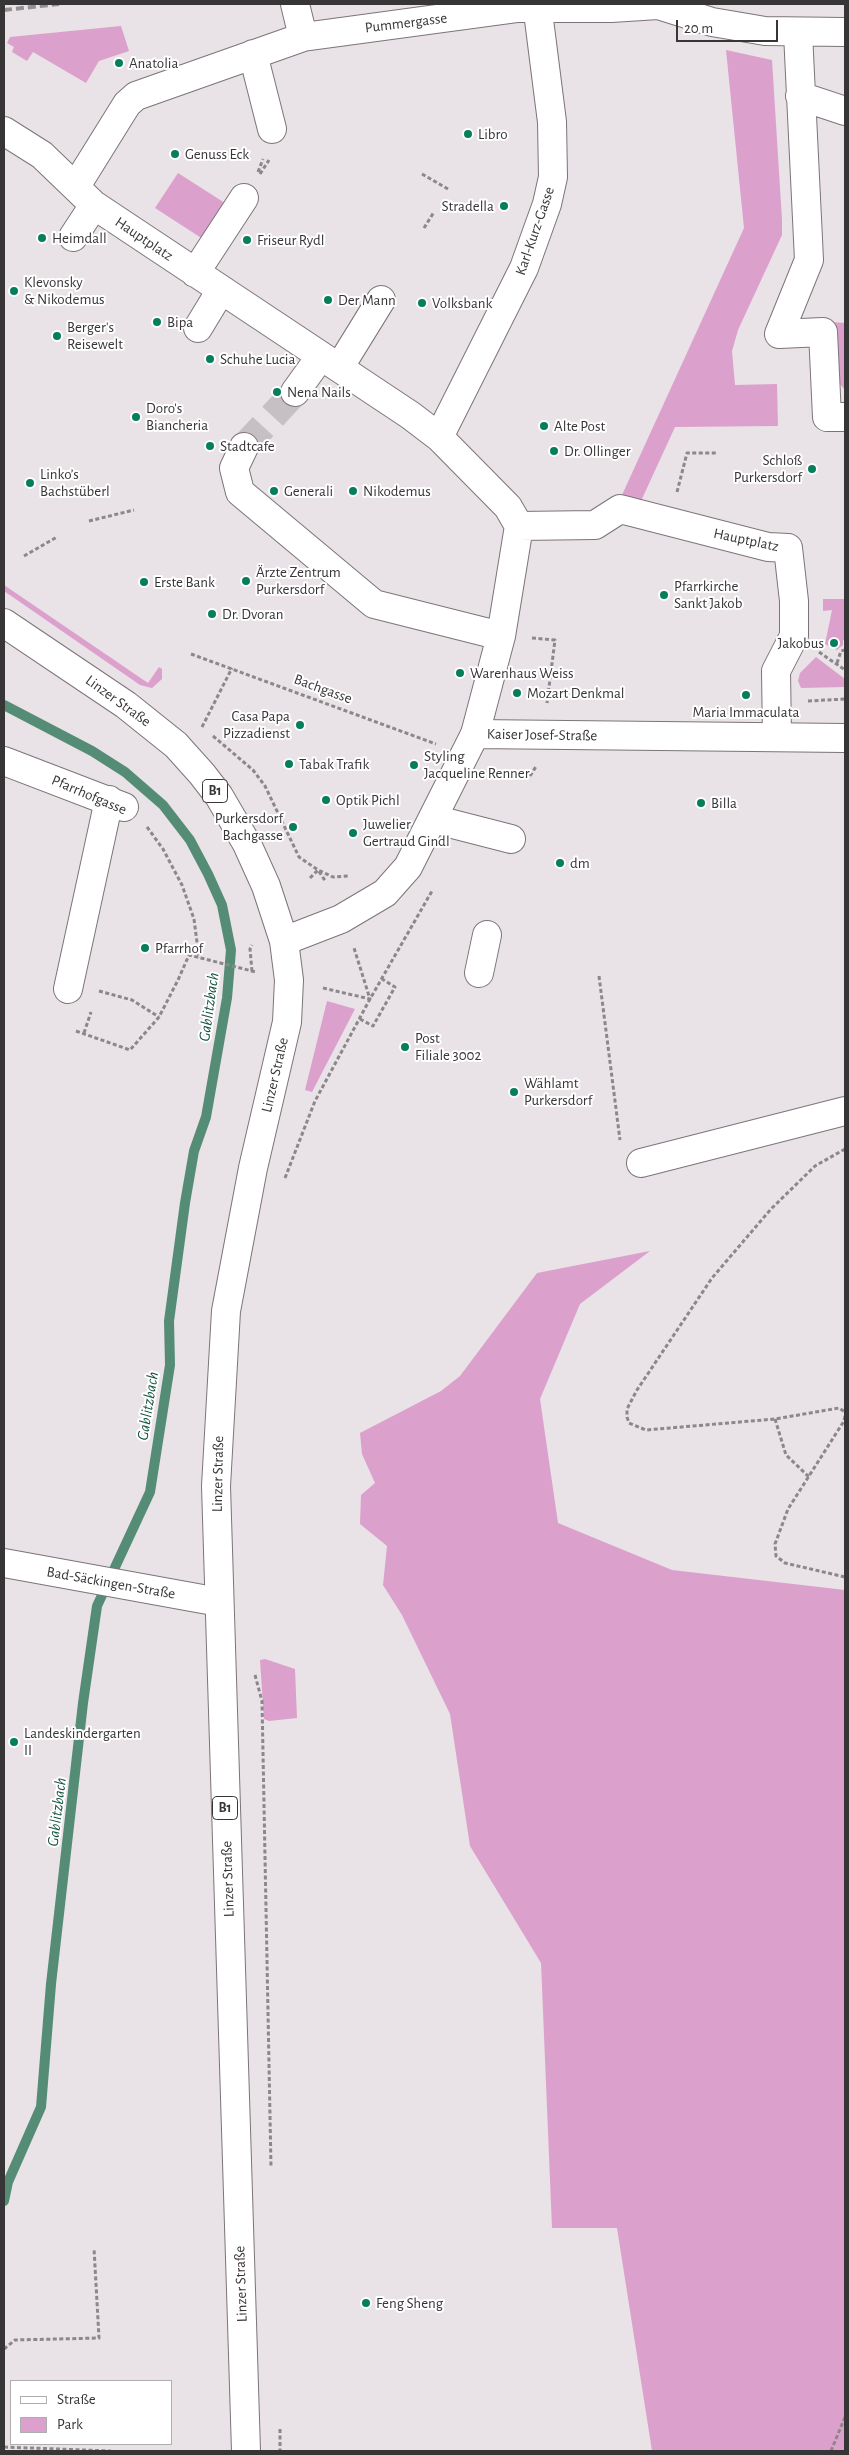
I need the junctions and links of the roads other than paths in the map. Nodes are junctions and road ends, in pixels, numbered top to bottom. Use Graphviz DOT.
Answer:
graph roads {
  1 [pos="295,4"];
  2 [pos="538,6"];
  3 [pos="845,32"];
  4 [pos="798,33"];
  5 [pos="302,37"];
  6 [pos="253,54"];
  7 [pos="800,96"];
  8 [pos="845,111"];
  9 [pos="5,135"];
  10 [pos="269,140"];
  11 [pos="85,196"];
  12 [pos="244,198"];
  13 [pos="73,237"];
  14 [pos="195,273"];
  15 [pos="221,290"];
  16 [pos="380,300"];
  17 [pos="198,328"];
  18 [pos="330,362"];
  19 [pos="295,392"];
  20 [pos="845,416"];
  21 [pos="440,437"];
  22 [pos="244,447"];
  23 [pos="519,526"];
  24 [pos="4,623"];
  25 [pos="501,636"];
  26 [pos="475,734"];
  27 [pos="777,737"];
  28 [pos="845,738"];
  29 [pos="4,761"];
  30 [pos="433,819"];
  31 [pos="511,839"];
  32 [pos="487,935"];
  33 [pos="284,941"];
  34 [pos="479,973"];
  35 [pos="69,985"];
  36 [pos="845,1111"];
  37 [pos="641,1164"];
  38 [pos="4,1563"];
  39 [pos="219,1602"];
  40 [pos="246,2451"];
  1 -- 5 [label="street"];
  2 -- 4 [label="street, Pummergasse"];
  2 -- 5 [label="street, Pummergasse"];
  2 -- 21 [label="street, Karl-Kurz-Gasse"];
  3 -- 4 [label="street, Pummergasse"];
  4 -- 7 [label="street"];
  5 -- 6 [label="street, Pummergasse"];
  6 -- 10 [label="street"];
  6 -- 11 [label="street, Pummergasse"];
  7 -- 8 [label="street"];
  7 -- 20 [label="street"];
  9 -- 11 [label="street, Hauptplatz"];
  11 -- 13 [label="street"];
  11 -- 14 [label="street, Hauptplatz"];
  12 -- 14 [label="street"];
  14 -- 15 [label="street, Hauptplatz"];
  15 -- 17 [label="street"];
  15 -- 18 [label="street, Hauptplatz"];
  16 -- 18 [label="street"];
  18 -- 19 [label="street"];
  18 -- 21 [label="street, Hauptplatz"];
  21 -- 23 [label="street, Hauptplatz"];
  22 -- 25 [label="street"];
  23 -- 25 [label="street"];
  23 -- 27 [label="street, Hauptplatz"];
  24 -- 33 [label="street, Linzer Straße / B1"];
  25 -- 26 [label="street"];
  26 -- 27 [label="street, Kaiser Josef-Straße"];
  26 -- 30 [label="street, Kaiser Josef-Straße"];
  27 -- 28 [label="street, Kaiser Josef-Straße"];
  29 -- 35 [label="street, Pfarrhofgasse"];
  30 -- 31 [label="street"];
  30 -- 33 [label="street, Kaiser Josef-Straße"];
  32 -- 34 [label="street"];
  33 -- 39 [label="street, Linzer Straße / B1"];
  36 -- 37 [label="street"];
  38 -- 39 [label="street, Bad-Säckingen-Straße"];
  39 -- 40 [label="street, Linzer Straße / B1"];
}
